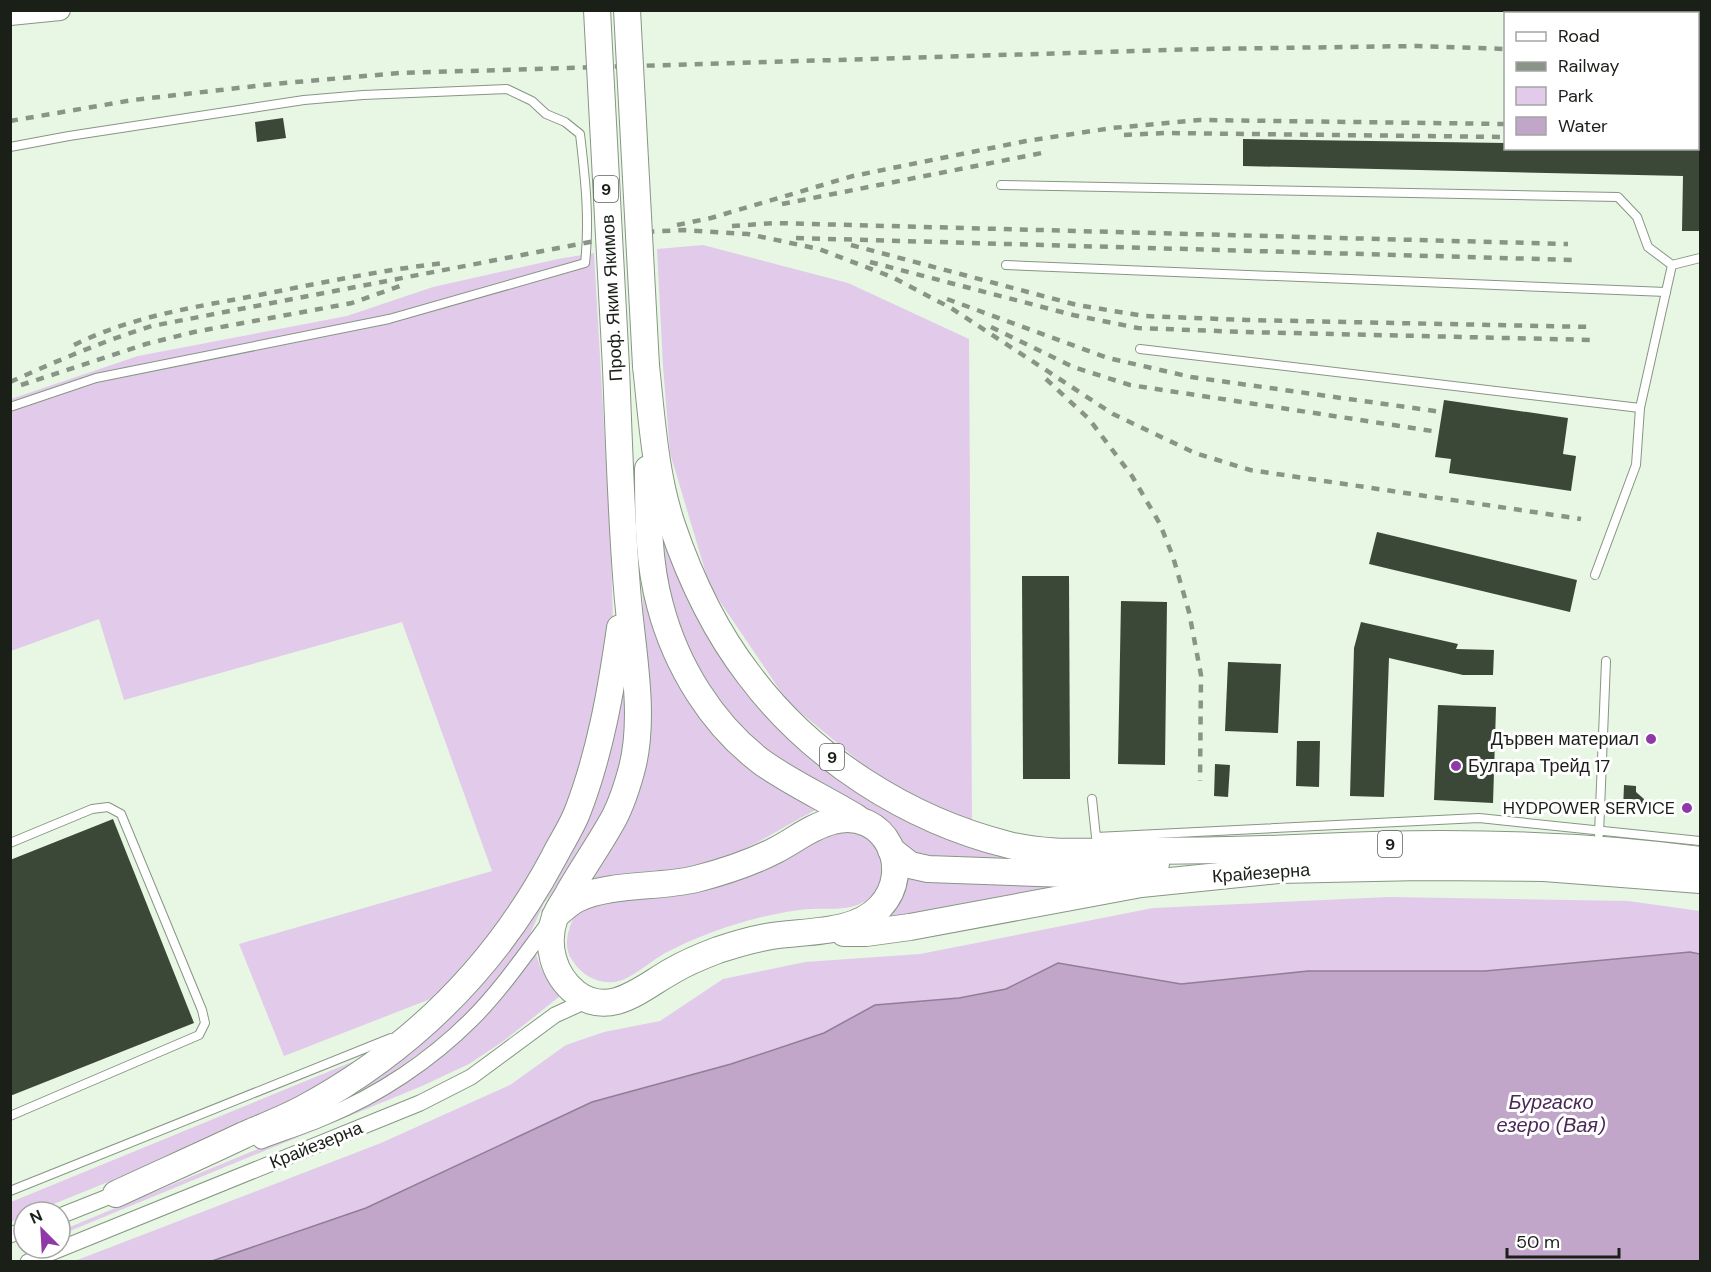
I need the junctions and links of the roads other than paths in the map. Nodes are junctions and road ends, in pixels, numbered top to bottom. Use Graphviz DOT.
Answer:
graph roads {
  1 [pos="60,10"];
  2 [pos="597,10"];
  3 [pos="627,10"];
  4 [pos="10,15"];
  5 [pos="10,147"];
  6 [pos="1001,185"];
  7 [pos="1701,258"];
  8 [pos="1006,265"];
  9 [pos="1672,265"];
  10 [pos="1666,292"];
  11 [pos="1140,349"];
  12 [pos="646,366"];
  13 [pos="10,407"];
  14 [pos="1640,408"];
  15 [pos="1595,575"];
  16 [pos="627,586"];
  17 [pos="1606,661"];
  18 [pos="1092,799"];
  19 [pos="857,818"];
  20 [pos="1599,841"];
  21 [pos="1701,841"];
  22 [pos="10,843"];
  23 [pos="891,850"];
  24 [pos="1257,850"];
  25 [pos="1701,860"];
  26 [pos="1701,880"];
  27 [pos="555,916"];
  28 [pos="825,932"];
  29 [pos="588,1000"];
  30 [pos="425,1025"];
  31 [pos="10,1116"];
  32 [pos="10,1191"];
  33 [pos="116,1194"];
  34 [pos="72,1211"];
  35 [pos="28,1262"];
  1 -- 4 [label="street"];
  2 -- 16 [label="highway, Проф. Яким Якимов / 9, bridge"];
  3 -- 12 [label="highway, Проф. Яким Якимов / 9, bridge"];
  5 -- 13 [label="lane"];
  6 -- 9 [label="lane"];
  7 -- 9 [label="lane"];
  8 -- 10 [label="lane"];
  9 -- 10 [label="lane"];
  10 -- 14 [label="lane"];
  11 -- 14 [label="lane"];
  12 -- 19 [label="highway"];
  12 -- 24 [label="highway, 9"];
  14 -- 15 [label="lane"];
  16 -- 27 [label="highway, 9"];
  16 -- 30 [label="highway"];
  17 -- 20 [label="lane"];
  18 -- 20 [label="lane"];
  19 -- 23 [label="highway"];
  19 -- 27 [label="highway"];
  20 -- 21 [label="lane"];
  20 -- 24 [label="highway, 9"];
  20 -- 25 [label="highway, 9"];
  22 -- 31 [label="lane"];
  23 -- 24 [label="highway"];
  23 -- 28 [label="highway"];
  26 -- 28 [label="highway, Крайезерна / 9"];
  27 -- 29 [label="highway, 9"];
  27 -- 33 [label="street"];
  28 -- 29 [label="highway, 9"];
  29 -- 35 [label="street, Крайезерна"];
  30 -- 32 [label="lane"];
  30 -- 33 [label="highway"];
  33 -- 34 [label="street"];
}
